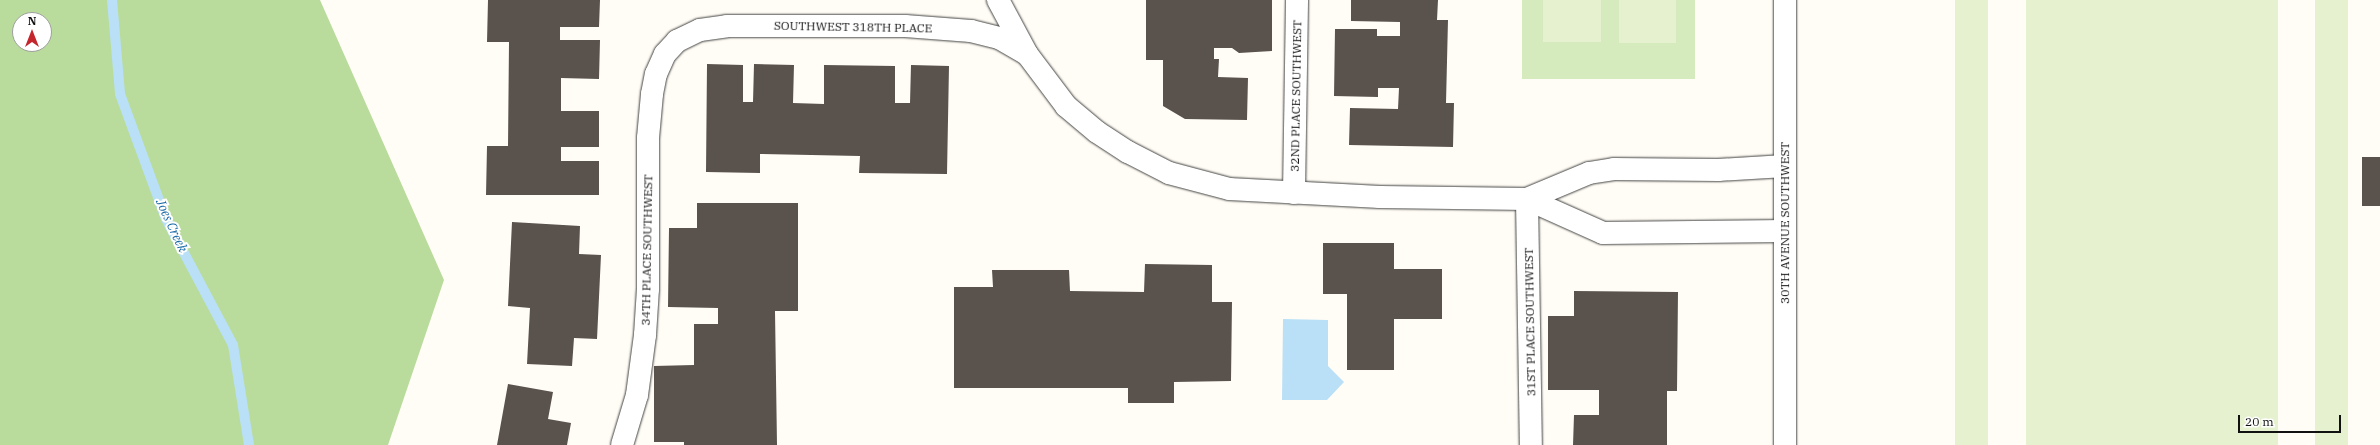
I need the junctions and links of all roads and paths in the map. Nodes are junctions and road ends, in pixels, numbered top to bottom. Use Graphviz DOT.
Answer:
graph roads {
  1 [pos="998,0"];
  2 [pos="1297,0"];
  3 [pos="1785,0"];
  4 [pos="665,54"];
  5 [pos="1027,54"];
  6 [pos="1785,166"];
  7 [pos="1294,193"];
  8 [pos="1527,199"];
  9 [pos="1785,231"];
  10 [pos="622,445"];
  11 [pos="1531,445"];
  12 [pos="1785,445"];
  1 -- 5 [label="street"];
  2 -- 7 [label="street, 32ND PLACE SOUTHWEST"];
  3 -- 6 [label="street, 30TH AVENUE SOUTHWEST"];
  4 -- 5 [label="street, SOUTHWEST 318TH PLACE"];
  4 -- 10 [label="street, 34TH PLACE SOUTHWEST"];
  5 -- 7 [label="street, SOUTHWEST 318TH PLACE"];
  6 -- 8 [label="street"];
  6 -- 9 [label="street, 30TH AVENUE SOUTHWEST"];
  7 -- 8 [label="street, SOUTHWEST 318TH PLACE"];
  8 -- 9 [label="street"];
  8 -- 11 [label="street, 31ST PLACE SOUTHWEST"];
  9 -- 12 [label="street, 30TH AVENUE SOUTHWEST"];
}
